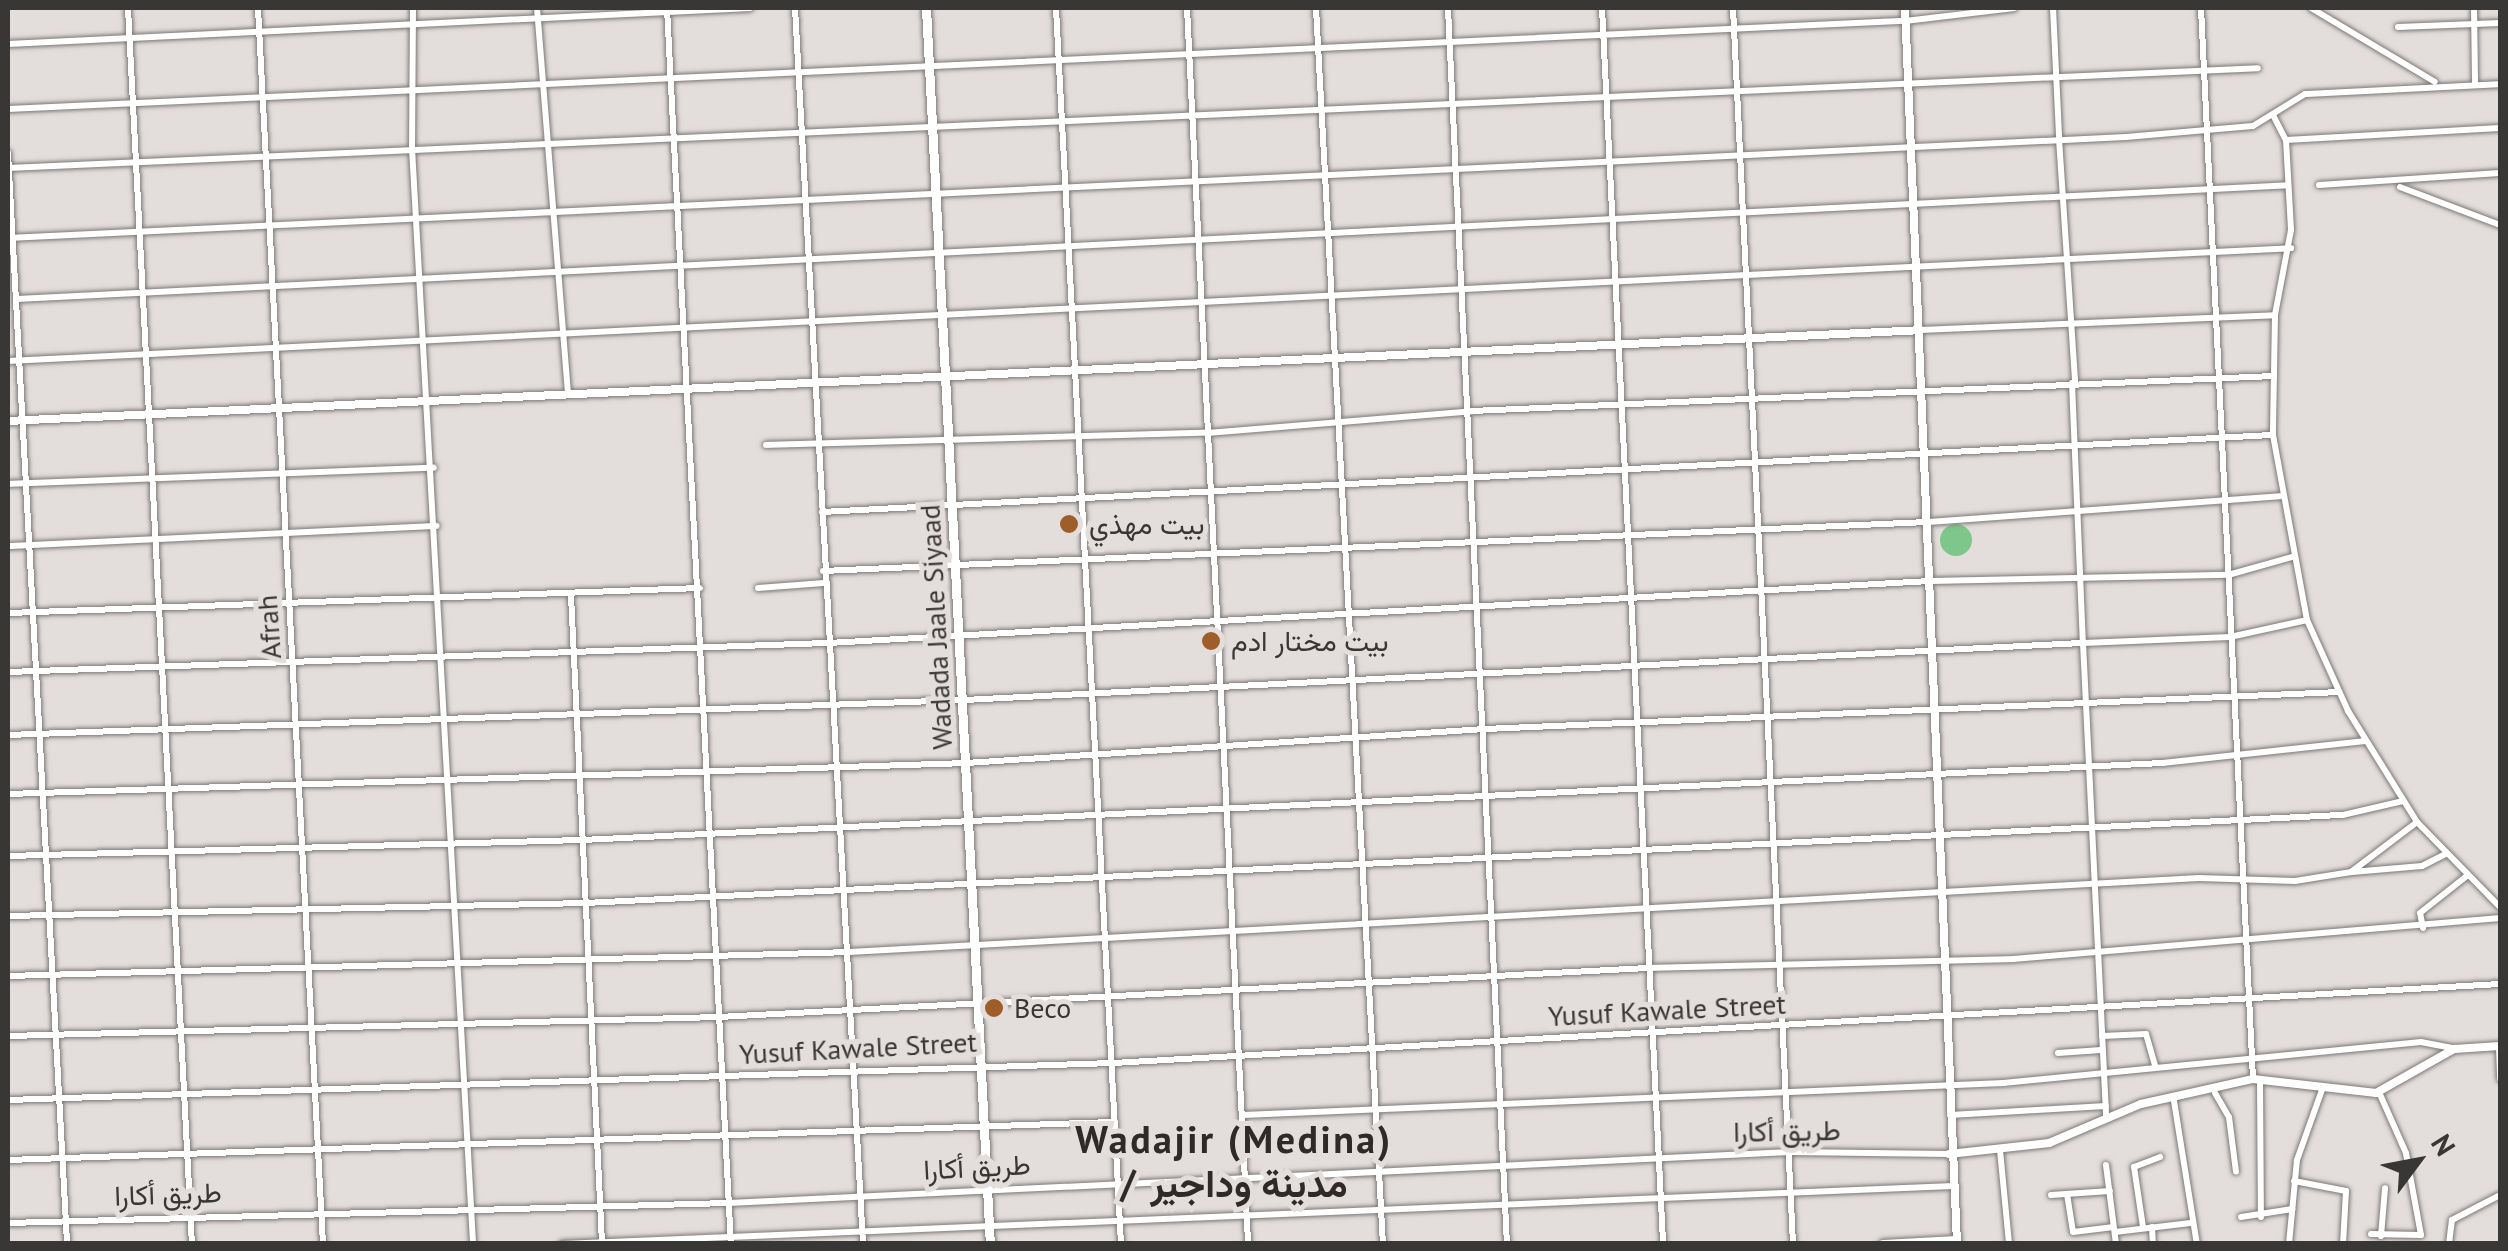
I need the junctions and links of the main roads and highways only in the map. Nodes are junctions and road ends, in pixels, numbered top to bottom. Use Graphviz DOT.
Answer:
graph roads {
  1 [pos="926,8"];
  2 [pos="990,1244"];
  1 -- 2 [label="main road, Wadada Jaale Siyaad"];
}
